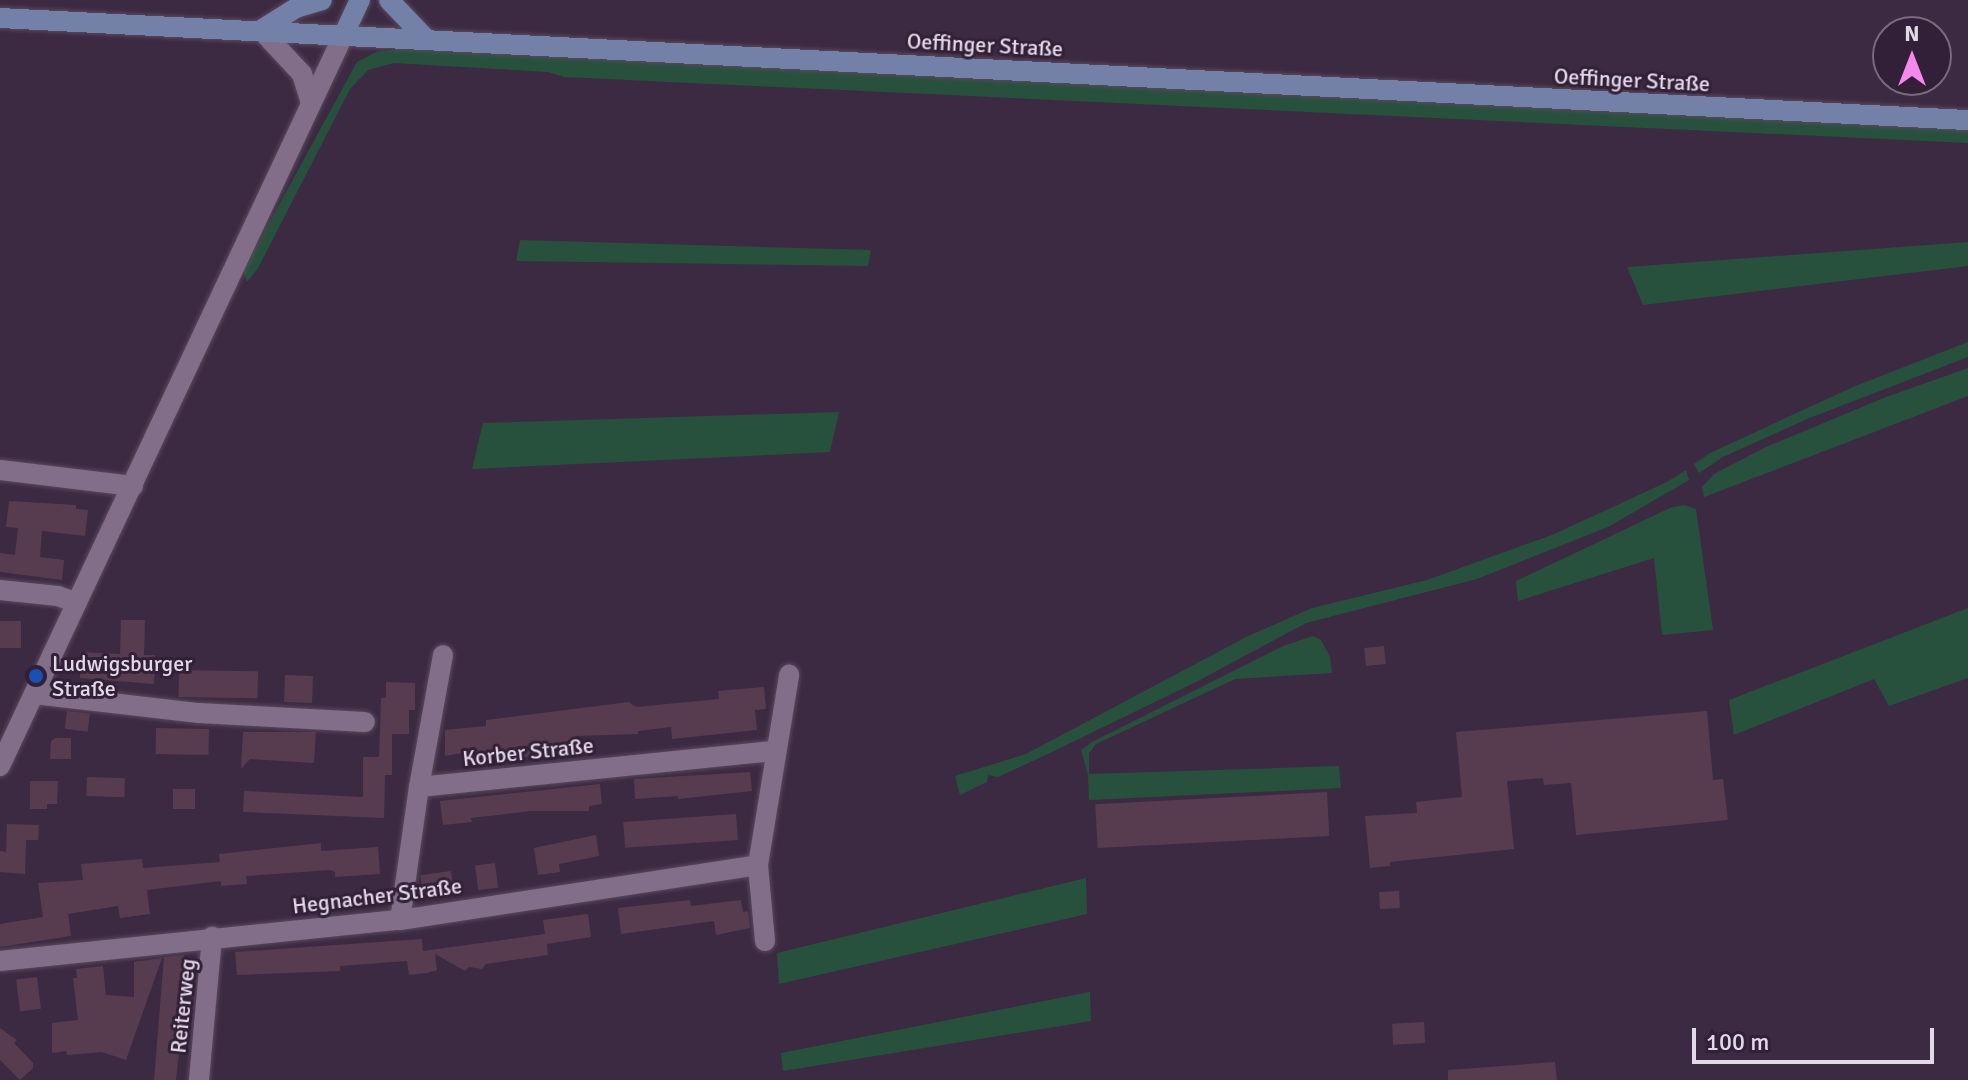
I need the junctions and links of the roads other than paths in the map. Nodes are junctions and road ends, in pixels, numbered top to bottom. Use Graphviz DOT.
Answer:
graph roads {
  1 [pos="322,0"];
  2 [pos="360,0"];
  3 [pos="389,0"];
  4 [pos="0,18"];
  5 [pos="261,30"];
  6 [pos="344,34"];
  7 [pos="425,38"];
  8 [pos="311,104"];
  9 [pos="1968,120"];
  10 [pos="0,470"];
  11 [pos="133,486"];
  12 [pos="0,590"];
  13 [pos="77,603"];
  14 [pos="443,655"];
  15 [pos="789,675"];
  16 [pos="34,694"];
  17 [pos="365,722"];
  18 [pos="775,751"];
  19 [pos="0,766"];
  20 [pos="419,787"];
  21 [pos="758,865"];
  22 [pos="400,920"];
  23 [pos="212,937"];
  24 [pos="765,941"];
  25 [pos="0,961"];
  26 [pos="199,1080"];
  1 -- 5 [label="main road"];
  2 -- 6 [label="main road"];
  3 -- 7 [label="main road"];
  4 -- 5 [label="main road, Oeffinger Straße"];
  5 -- 6 [label="main road, Oeffinger Straße"];
  5 -- 8 [label="street"];
  6 -- 7 [label="main road, Oeffinger Straße"];
  6 -- 8 [label="street"];
  7 -- 9 [label="main road, Oeffinger Straße"];
  8 -- 11 [label="street"];
  10 -- 11 [label="street"];
  11 -- 13 [label="street"];
  12 -- 13 [label="street"];
  13 -- 16 [label="street"];
  14 -- 20 [label="street"];
  15 -- 18 [label="street"];
  16 -- 17 [label="street"];
  16 -- 19 [label="street"];
  18 -- 20 [label="street, Korber Straße"];
  18 -- 21 [label="street"];
  20 -- 22 [label="street"];
  21 -- 22 [label="street, Hegnacher Straße"];
  21 -- 24 [label="street"];
  22 -- 23 [label="street, Hegnacher Straße"];
  23 -- 25 [label="street, Hegnacher Straße"];
  23 -- 26 [label="street, Reiterweg"];
}
